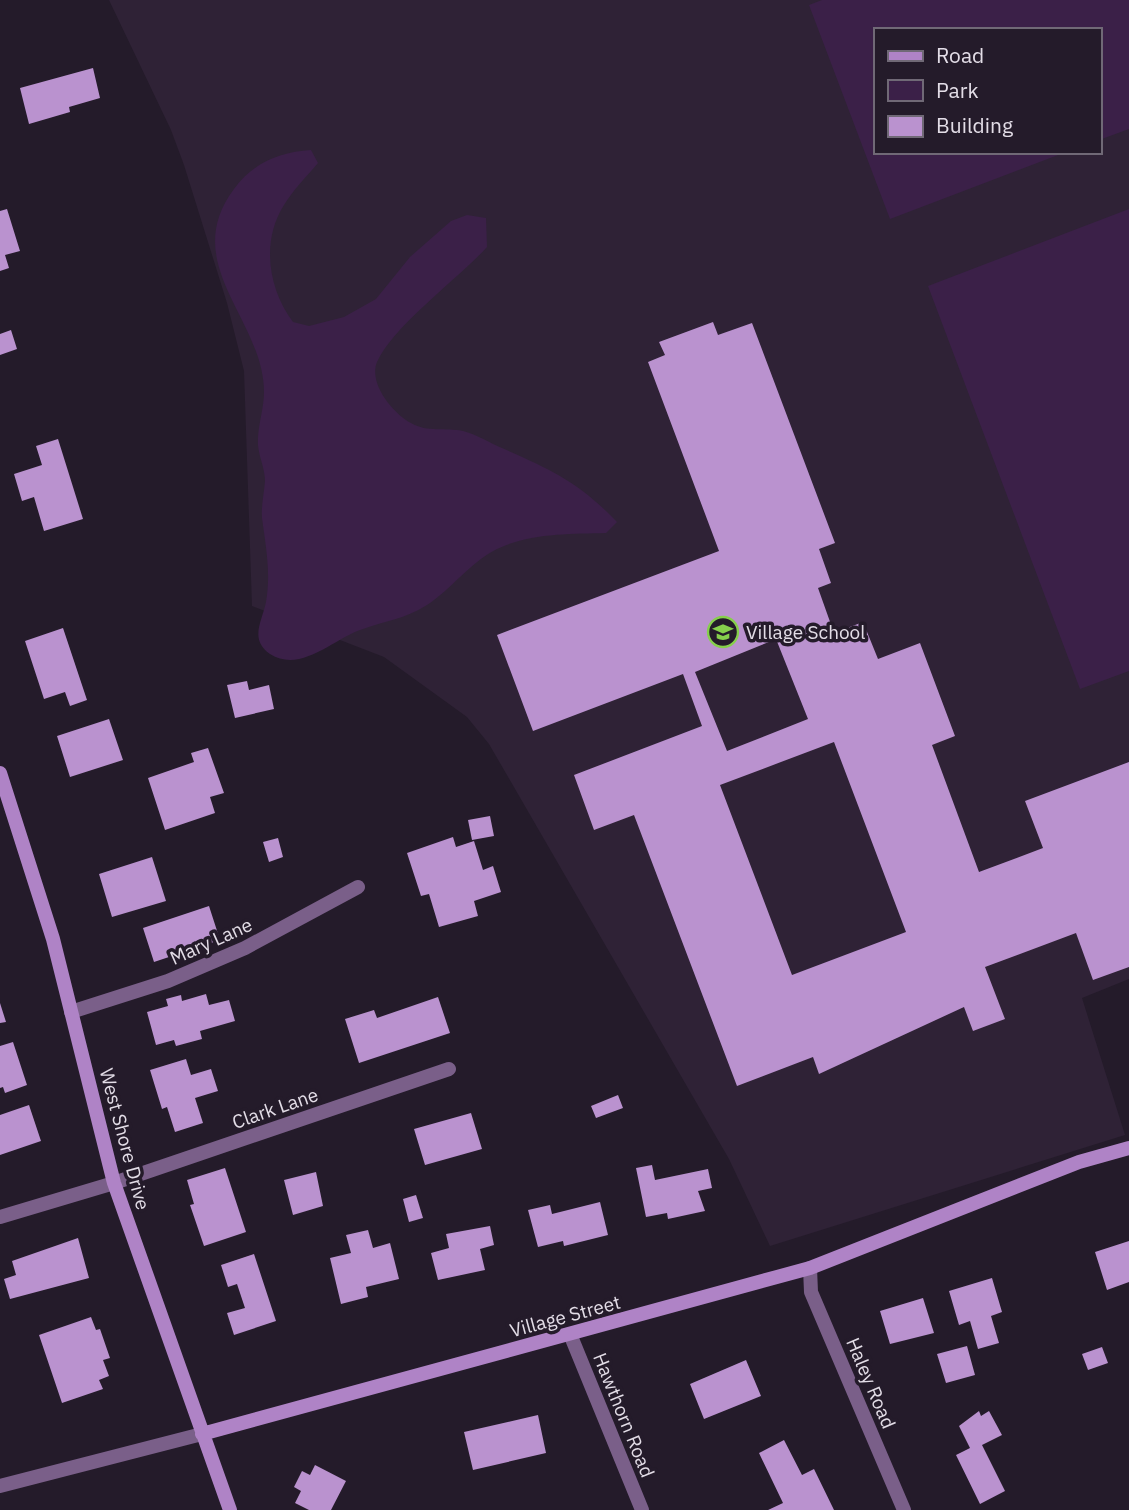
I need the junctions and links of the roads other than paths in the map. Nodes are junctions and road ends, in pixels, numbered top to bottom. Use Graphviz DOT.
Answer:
graph roads {
  1 [pos="0,773"];
  2 [pos="358,887"];
  3 [pos="71,1012"];
  4 [pos="449,1069"];
  5 [pos="1129,1148"];
  6 [pos="114,1183"];
  7 [pos="0,1217"];
  8 [pos="810,1268"];
  9 [pos="570,1334"];
  10 [pos="202,1434"];
  11 [pos="0,1486"];
  12 [pos="230,1510"];
  13 [pos="642,1510"];
  14 [pos="904,1510"];
  1 -- 3 [label="main road, West Shore Drive"];
  2 -- 3 [label="street, Mary Lane"];
  3 -- 6 [label="main road, West Shore Drive"];
  4 -- 6 [label="street, Clark Lane"];
  5 -- 8 [label="main road, Village Street"];
  6 -- 7 [label="street, Clark Lane"];
  6 -- 10 [label="main road, West Shore Drive"];
  8 -- 9 [label="main road, Village Street"];
  8 -- 14 [label="street, Haley Road"];
  9 -- 10 [label="main road, Village Street"];
  9 -- 13 [label="street, Hawthorn Road"];
  10 -- 11 [label="street, Village Street"];
  10 -- 12 [label="main road, West Shore Drive"];
}
